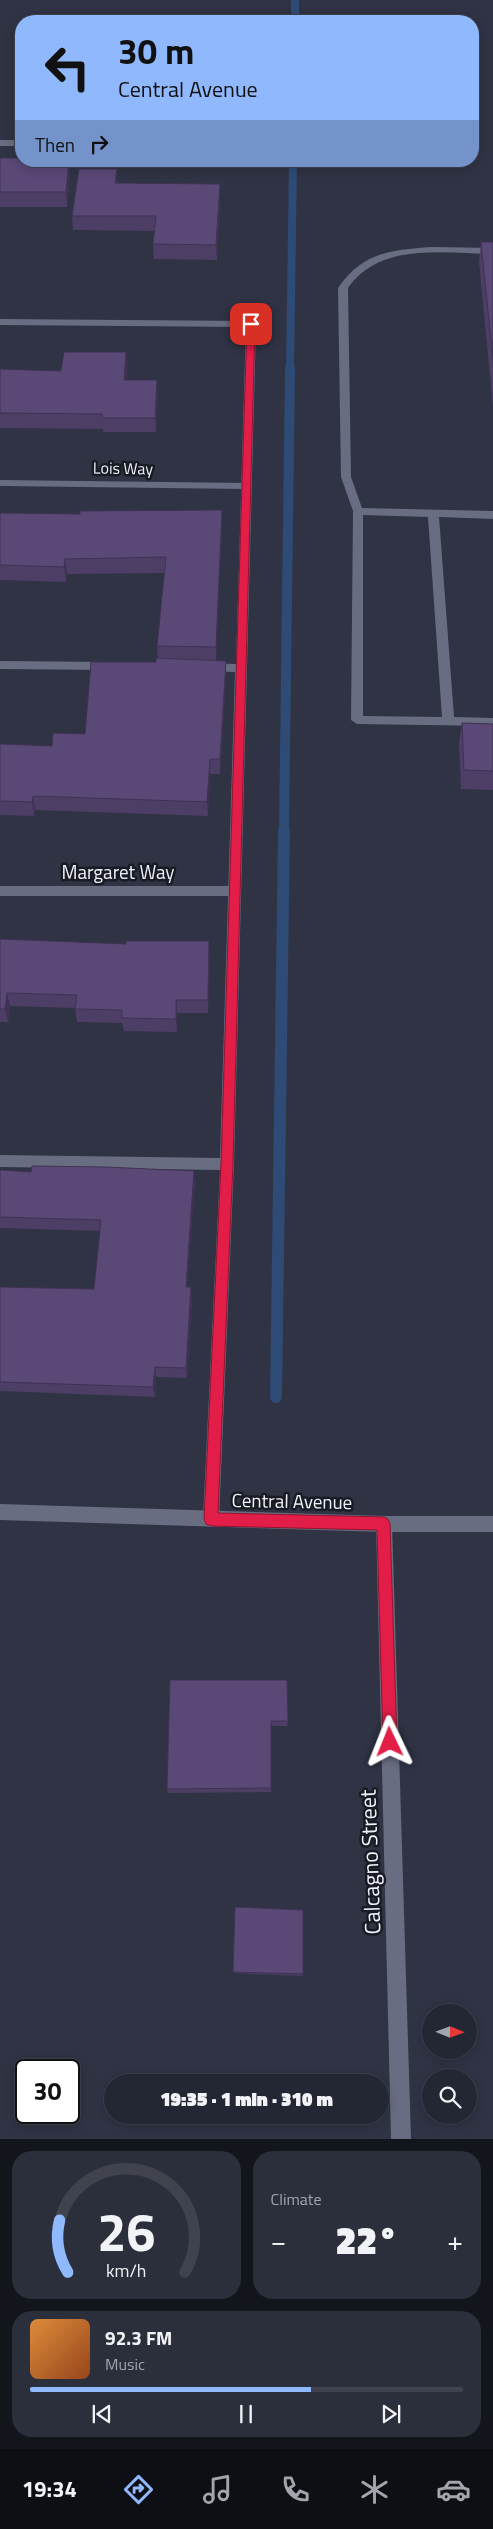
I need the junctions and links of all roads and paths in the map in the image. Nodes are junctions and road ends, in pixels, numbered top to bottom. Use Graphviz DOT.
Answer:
graph roads {
  1 [pos="0,143"];
  2 [pos="15,143"];
  3 [pos="493,252"];
  4 [pos="0,322"];
  5 [pos="0,483"];
  6 [pos="246,486"];
  7 [pos="358,511"];
  8 [pos="433,513"];
  9 [pos="493,515"];
  10 [pos="0,665"];
  11 [pos="116,666"];
  12 [pos="193,667"];
  13 [pos="241,668"];
  14 [pos="448,722"];
  15 [pos="493,722"];
  16 [pos="0,891"];
  17 [pos="235,891"];
  18 [pos="0,1161"];
  19 [pos="227,1164"];
  20 [pos="0,1512"];
  21 [pos="211,1519"];
  22 [pos="384,1524"];
  23 [pos="493,1524"];
  24 [pos="401,2139"];
  1 -- 2 [label="street"];
  3 -- 7 [label="street"];
  4 -- 6 [label="street"];
  5 -- 6 [label="street, Lois Way"];
  6 -- 13 [label="street"];
  7 -- 8 [label="lane"];
  7 -- 14 [label="lane"];
  8 -- 9 [label="lane"];
  8 -- 14 [label="street"];
  10 -- 11 [label="street"];
  12 -- 13 [label="street"];
  13 -- 17 [label="street"];
  14 -- 15 [label="lane"];
  16 -- 17 [label="street, Margaret Way"];
  17 -- 19 [label="street"];
  18 -- 19 [label="street"];
  19 -- 21 [label="street"];
  20 -- 21 [label="street, Central Avenue"];
  21 -- 22 [label="street, Central Avenue"];
  22 -- 23 [label="street, Central Avenue"];
  22 -- 24 [label="street, Calcagno Street"];
}
